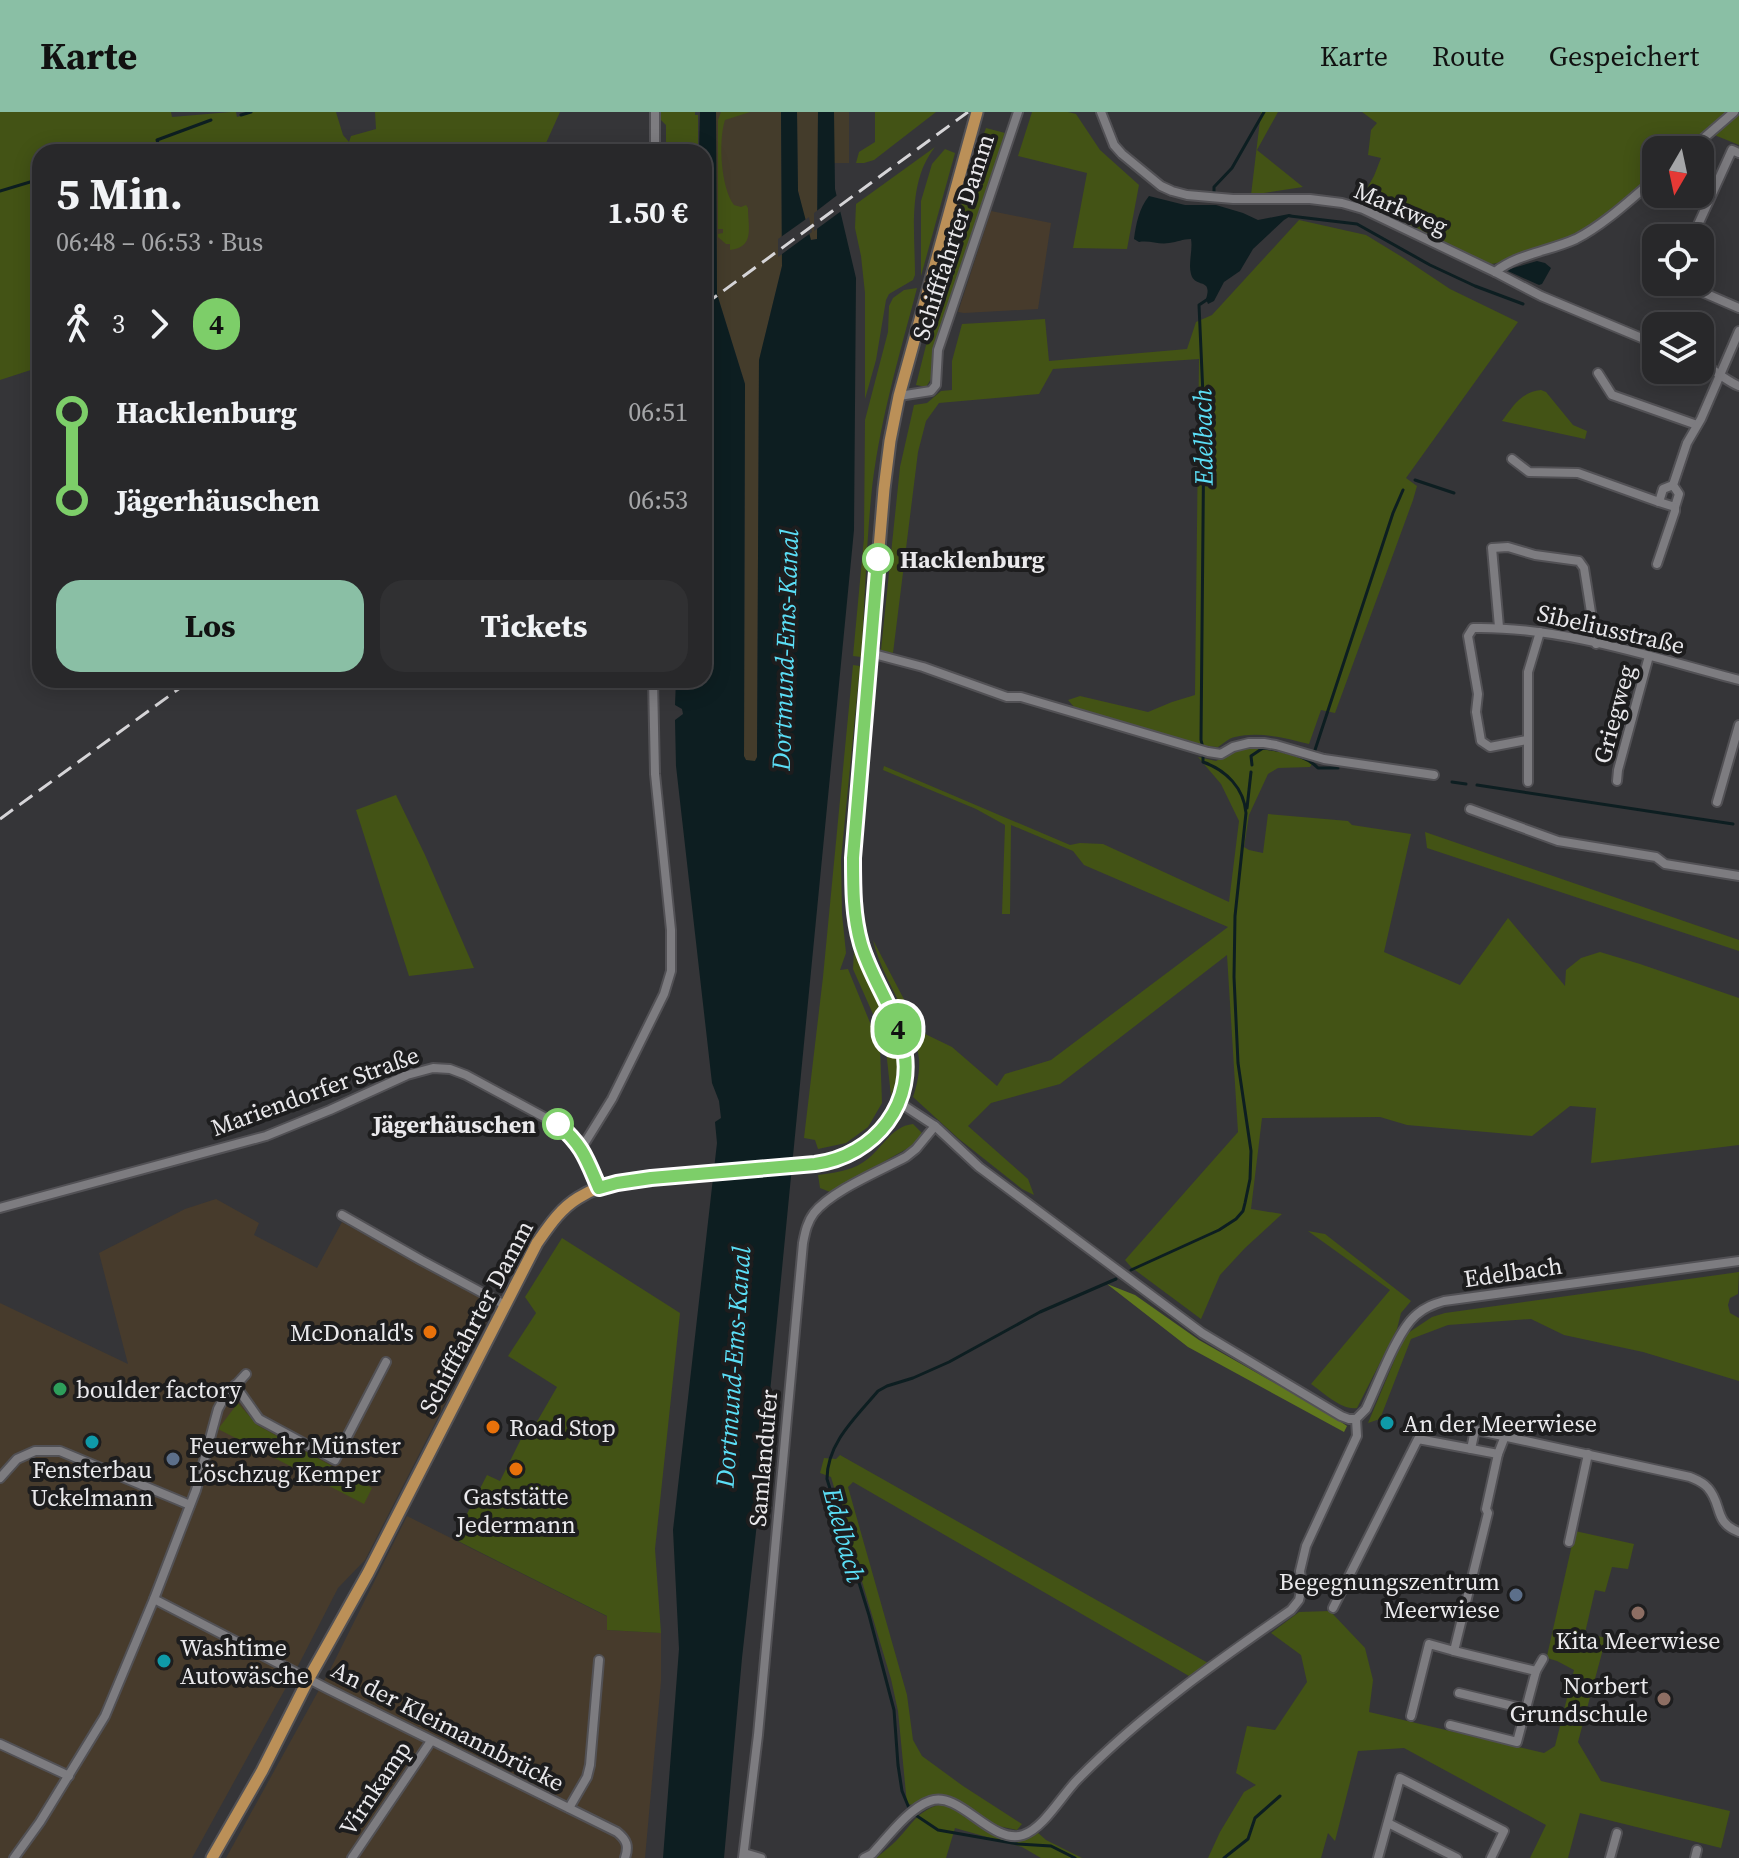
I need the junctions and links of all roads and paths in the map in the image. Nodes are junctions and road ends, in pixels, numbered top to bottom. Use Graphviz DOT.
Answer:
graph roads {
  1 [pos="655,112"];
  2 [pos="977,112"];
  3 [pos="1018,112"];
  4 [pos="1101,112"];
  5 [pos="1734,112"];
  6 [pos="1706,136"];
  7 [pos="655,144"];
  8 [pos="1739,153"];
  9 [pos="1642,189"];
  10 [pos="1698,224"];
  11 [pos="1495,272"];
  12 [pos="1711,296"];
  13 [pos="1739,308"];
  14 [pos="1739,331"];
  15 [pos="1642,338"];
  16 [pos="1714,369"];
  17 [pos="1598,373"];
  18 [pos="1721,376"];
  19 [pos="1739,386"];
  20 [pos="899,396"];
  21 [pos="1697,425"];
  22 [pos="1512,459"];
  23 [pos="1673,485"];
  24 [pos="1659,502"];
  25 [pos="1675,507"];
  26 [pos="1657,564"];
  27 [pos="1499,627"];
  28 [pos="1540,632"];
  29 [pos="1596,644"];
  30 [pos="870,653"];
  31 [pos="1649,656"];
  32 [pos="1739,680"];
  33 [pos="653,688"];
  34 [pos="1739,725"];
  35 [pos="1527,740"];
  36 [pos="1434,775"];
  37 [pos="1617,781"];
  38 [pos="1528,782"];
  39 [pos="1717,802"];
  40 [pos="1470,809"];
  41 [pos="1739,876"];
  42 [pos="898,1103"];
  43 [pos="935,1126"];
  44 [pos="580,1146"];
  45 [pos="599,1188"];
  46 [pos="0,1208"];
  47 [pos="342,1215"];
  48 [pos="1739,1261"];
  49 [pos="505,1305"];
  50 [pos="386,1362"];
  51 [pos="246,1374"];
  52 [pos="235,1385"];
  53 [pos="1356,1419"];
  54 [pos="1505,1436"];
  55 [pos="1471,1449"];
  56 [pos="1498,1454"];
  57 [pos="1588,1454"];
  58 [pos="0,1478"];
  59 [pos="190,1505"];
  60 [pos="1739,1532"];
  61 [pos="1569,1542"];
  62 [pos="154,1599"];
  63 [pos="1333,1608"];
  64 [pos="1454,1651"];
  65 [pos="1543,1659"];
  66 [pos="599,1660"];
  67 [pos="1536,1671"];
  68 [pos="309,1678"];
  69 [pos="1459,1693"];
  70 [pos="1525,1709"];
  71 [pos="1411,1716"];
  72 [pos="1450,1725"];
  73 [pos="431,1741"];
  74 [pos="0,1744"];
  75 [pos="69,1776"];
  76 [pos="569,1808"];
  77 [pos="1388,1823"];
  78 [pos="1617,1833"];
  79 [pos="743,1856"];
  80 [pos="14,1858"];
  81 [pos="212,1858"];
  82 [pos="352,1858"];
  83 [pos="625,1858"];
  84 [pos="761,1858"];
  85 [pos="864,1858"];
  86 [pos="1378,1858"];
  87 [pos="1457,1858"];
  88 [pos="1491,1858"];
  89 [pos="1610,1858"];
  1 -- 7 [label="street"];
  2 -- 20 [label="main road, Schifffahrter Damm"];
  3 -- 20 [label="street, Schifffahrter Damm"];
  4 -- 11 [label="street, Markweg"];
  5 -- 6 [label="street"];
  8 -- 10 [label="street"];
  9 -- 11 [label="street"];
  11 -- 15 [label="street, Markweg"];
  12 -- 13 [label="street"];
  14 -- 18 [label="street"];
  16 -- 18 [label="street"];
  17 -- 21 [label="street"];
  18 -- 19 [label="street"];
  18 -- 21 [label="street"];
  20 -- 30 [label="main road, Schifffahrter Damm"];
  21 -- 23 [label="street"];
  22 -- 24 [label="street"];
  23 -- 24 [label="street"];
  23 -- 25 [label="street"];
  24 -- 25 [label="street"];
  25 -- 26 [label="street"];
  27 -- 28 [label="street, Sibeliusstraße"];
  27 -- 29 [label="street"];
  27 -- 35 [label="street, Sibeliusstraße"];
  28 -- 29 [label="street, Sibeliusstraße"];
  28 -- 35 [label="street"];
  29 -- 31 [label="street, Sibeliusstraße"];
  30 -- 36 [label="street"];
  30 -- 42 [label="main road, Schifffahrter Damm"];
  31 -- 32 [label="street, Sibeliusstraße"];
  31 -- 37 [label="street, Griegweg"];
  33 -- 44 [label="street"];
  34 -- 39 [label="street"];
  35 -- 38 [label="street"];
  40 -- 41 [label="street"];
  42 -- 43 [label="street"];
  42 -- 45 [label="main road, Schifffahrter Damm"];
  43 -- 53 [label="street"];
  43 -- 79 [label="street, Samlandufer"];
  44 -- 45 [label="street, Mariendorfer Straße"];
  44 -- 46 [label="street, Mariendorfer Straße"];
  45 -- 49 [label="main road, Schifffahrter Damm"];
  47 -- 49 [label="street"];
  48 -- 53 [label="street, Edelbach"];
  49 -- 68 [label="main road, Schifffahrter Damm"];
  50 -- 52 [label="street"];
  51 -- 52 [label="street"];
  52 -- 59 [label="street"];
  53 -- 85 [label="street, Edelbach"];
  54 -- 55 [label="street"];
  54 -- 56 [label="street"];
  54 -- 57 [label="street"];
  55 -- 56 [label="street"];
  55 -- 63 [label="street"];
  56 -- 64 [label="street"];
  57 -- 60 [label="street"];
  57 -- 61 [label="street"];
  58 -- 59 [label="street"];
  59 -- 62 [label="street"];
  62 -- 68 [label="street, An der Kleimannbrücke"];
  62 -- 75 [label="street"];
  64 -- 67 [label="street"];
  64 -- 71 [label="street"];
  65 -- 67 [label="street"];
  66 -- 76 [label="street, An der Kleimannbrücke"];
  67 -- 70 [label="street"];
  68 -- 73 [label="street, An der Kleimannbrücke"];
  68 -- 81 [label="main road, Schifffahrter Damm"];
  69 -- 70 [label="street"];
  70 -- 72 [label="street"];
  73 -- 76 [label="street, An der Kleimannbrücke"];
  73 -- 82 [label="street, Virnkamp"];
  74 -- 75 [label="street"];
  75 -- 80 [label="street"];
  76 -- 83 [label="street, An der Kleimannbrücke"];
  77 -- 86 [label="street"];
  77 -- 87 [label="street"];
  77 -- 88 [label="street"];
  78 -- 89 [label="street"];
  79 -- 84 [label="street"];
}
